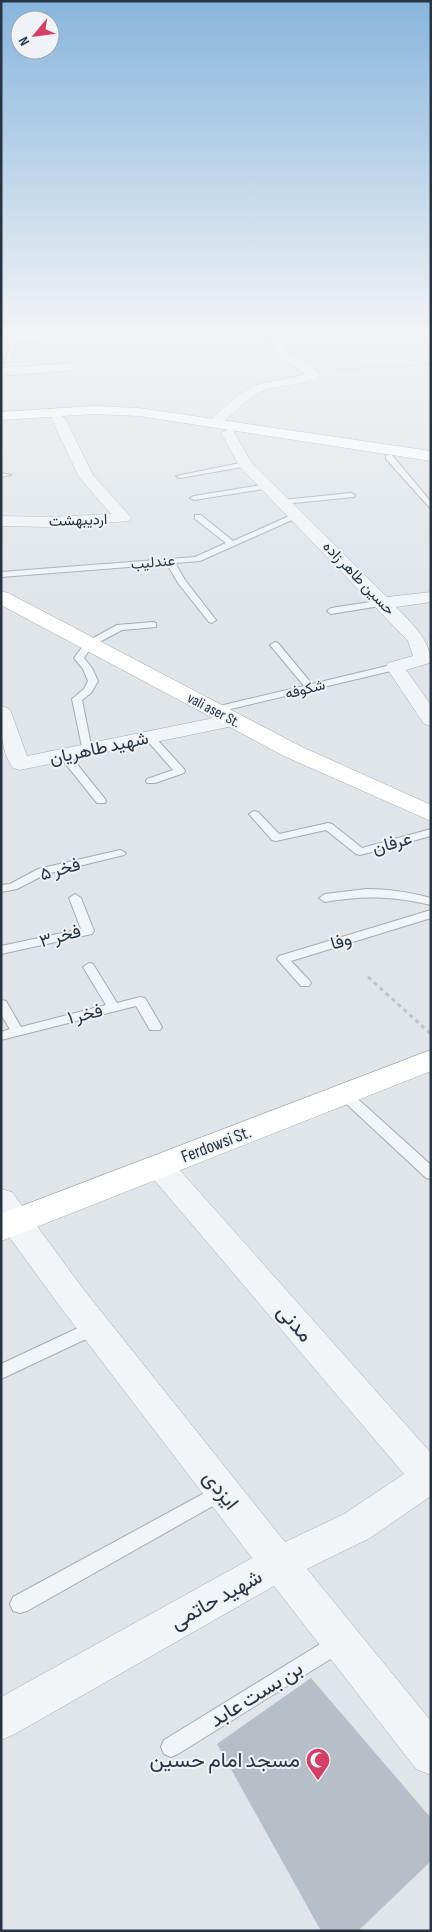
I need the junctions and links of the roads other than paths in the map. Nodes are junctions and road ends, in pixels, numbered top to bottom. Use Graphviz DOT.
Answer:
graph roads {
  1 [pos="56,418"];
  2 [pos="58,418"];
  3 [pos="106,418"];
  4 [pos="171,418"];
  5 [pos="227,418"];
  6 [pos="1,424"];
  7 [pos="221,428"];
  8 [pos="431,456"];
  9 [pos="389,458"];
  10 [pos="245,464"];
  11 [pos="431,464"];
  12 [pos="180,476"];
  13 [pos="267,486"];
  14 [pos="351,495"];
  15 [pos="194,498"];
  16 [pos="283,502"];
  17 [pos="431,507"];
  18 [pos="297,516"];
  19 [pos="198,517"];
  20 [pos="1,521"];
  21 [pos="232,544"];
  22 [pos="169,561"];
  23 [pos="1,575"];
  24 [pos="1,597"];
  25 [pos="431,597"];
  26 [pos="383,603"];
  27 [pos="331,611"];
  28 [pos="212,620"];
  29 [pos="153,625"];
  30 [pos="424,638"];
  31 [pos="89,644"];
  32 [pos="275,646"];
  33 [pos="396,667"];
  34 [pos="310,688"];
  35 [pos="224,715"];
  36 [pos="431,720"];
  37 [pos="3,723"];
  38 [pos="149,738"];
  39 [pos="87,750"];
  40 [pos="64,755"];
  41 [pos="151,781"];
  42 [pos="101,801"];
  43 [pos="254,814"];
  44 [pos="431,814"];
  45 [pos="431,832"];
  46 [pos="120,853"];
  47 [pos="1,889"];
  48 [pos="75,898"];
  49 [pos="325,898"];
  50 [pos="431,902"];
  51 [pos="431,914"];
  52 [pos="1,950"];
  53 [pos="90,967"];
  54 [pos="305,983"];
  55 [pos="1,1004"];
  56 [pos="113,1007"];
  57 [pos="155,1027"];
  58 [pos="18,1032"];
  59 [pos="1,1036"];
  60 [pos="431,1060"];
  61 [pos="344,1094"];
  62 [pos="160,1166"];
  63 [pos="431,1174"];
  64 [pos="6,1217"];
  65 [pos="95,1327"];
  66 [pos="1,1372"];
  67 [pos="430,1478"];
  68 [pos="222,1491"];
  69 [pos="278,1564"];
  70 [pos="20,1604"];
  71 [pos="340,1641"];
  72 [pos="1,1720"];
  73 [pos="172,1747"];
  74 [pos="431,1754"];
  1 -- 6 [label="main road"];
  2 -- 20 [label="street, اردیبهشت"];
  3 -- 7 [label="main road"];
  4 -- 7 [label="main road"];
  5 -- 7 [label="street"];
  7 -- 8 [label="main road"];
  7 -- 9 [label="main road"];
  7 -- 10 [label="street, حسین طاهر زاده"];
  9 -- 11 [label="main road"];
  9 -- 17 [label="lane"];
  10 -- 12 [label="lane"];
  10 -- 13 [label="street, حسین طاهر زاده"];
  13 -- 15 [label="lane"];
  13 -- 16 [label="street, حسین طاهر زاده"];
  14 -- 16 [label="lane"];
  16 -- 18 [label="street, حسین طاهر زاده"];
  18 -- 21 [label="lane, عندلیب"];
  18 -- 26 [label="street, حسین طاهر زاده"];
  19 -- 21 [label="lane"];
  21 -- 22 [label="lane, عندلیب"];
  22 -- 23 [label="lane, عندلیب"];
  22 -- 28 [label="lane"];
  24 -- 31 [label="main road, vali aser St."];
  25 -- 26 [label="street"];
  26 -- 27 [label="lane"];
  26 -- 30 [label="street, حسین طاهر زاده"];
  29 -- 31 [label="lane"];
  30 -- 33 [label="street, حسین طاهر زاده"];
  31 -- 35 [label="main road, vali aser St."];
  31 -- 39 [label="lane"];
  32 -- 34 [label="lane"];
  33 -- 34 [label="lane, شکوفه"];
  33 -- 36 [label="street"];
  34 -- 35 [label="lane, شکوفه"];
  35 -- 38 [label="street, شهید طاهریان"];
  35 -- 44 [label="main road, vali aser St."];
  37 -- 40 [label="street, شهید طاهریان"];
  38 -- 39 [label="street, شهید طاهریان"];
  38 -- 41 [label="lane"];
  39 -- 40 [label="street, شهید طاهریان"];
  40 -- 42 [label="lane"];
  43 -- 45 [label="lane, عرفان"];
  46 -- 47 [label="lane, فخر ۵"];
  48 -- 52 [label="lane, فخر ۳"];
  49 -- 50 [label="lane"];
  51 -- 54 [label="lane, وفا"];
  53 -- 56 [label="lane"];
  55 -- 58 [label="lane"];
  56 -- 57 [label="lane, فخر ۱"];
  56 -- 58 [label="lane, فخر ۱"];
  58 -- 59 [label="lane, فخر ۱"];
  60 -- 61 [label="main road, Ferdowsi St."];
  61 -- 62 [label="main road, Ferdowsi St."];
  61 -- 63 [label="lane"];
  62 -- 64 [label="main road, Ferdowsi St."];
  62 -- 67 [label="street, مدنی"];
  64 -- 65 [label="street, ایزدی"];
  65 -- 66 [label="lane"];
  65 -- 68 [label="street, ایزدی"];
  67 -- 69 [label="street, شهید حاتمی"];
  68 -- 69 [label="street, ایزدی"];
  68 -- 70 [label="lane"];
  69 -- 71 [label="street, ایزدی"];
  69 -- 72 [label="street, شهید حاتمی"];
  71 -- 73 [label="lane, بن بست عابد"];
  71 -- 74 [label="street, ایزدی"];
}
